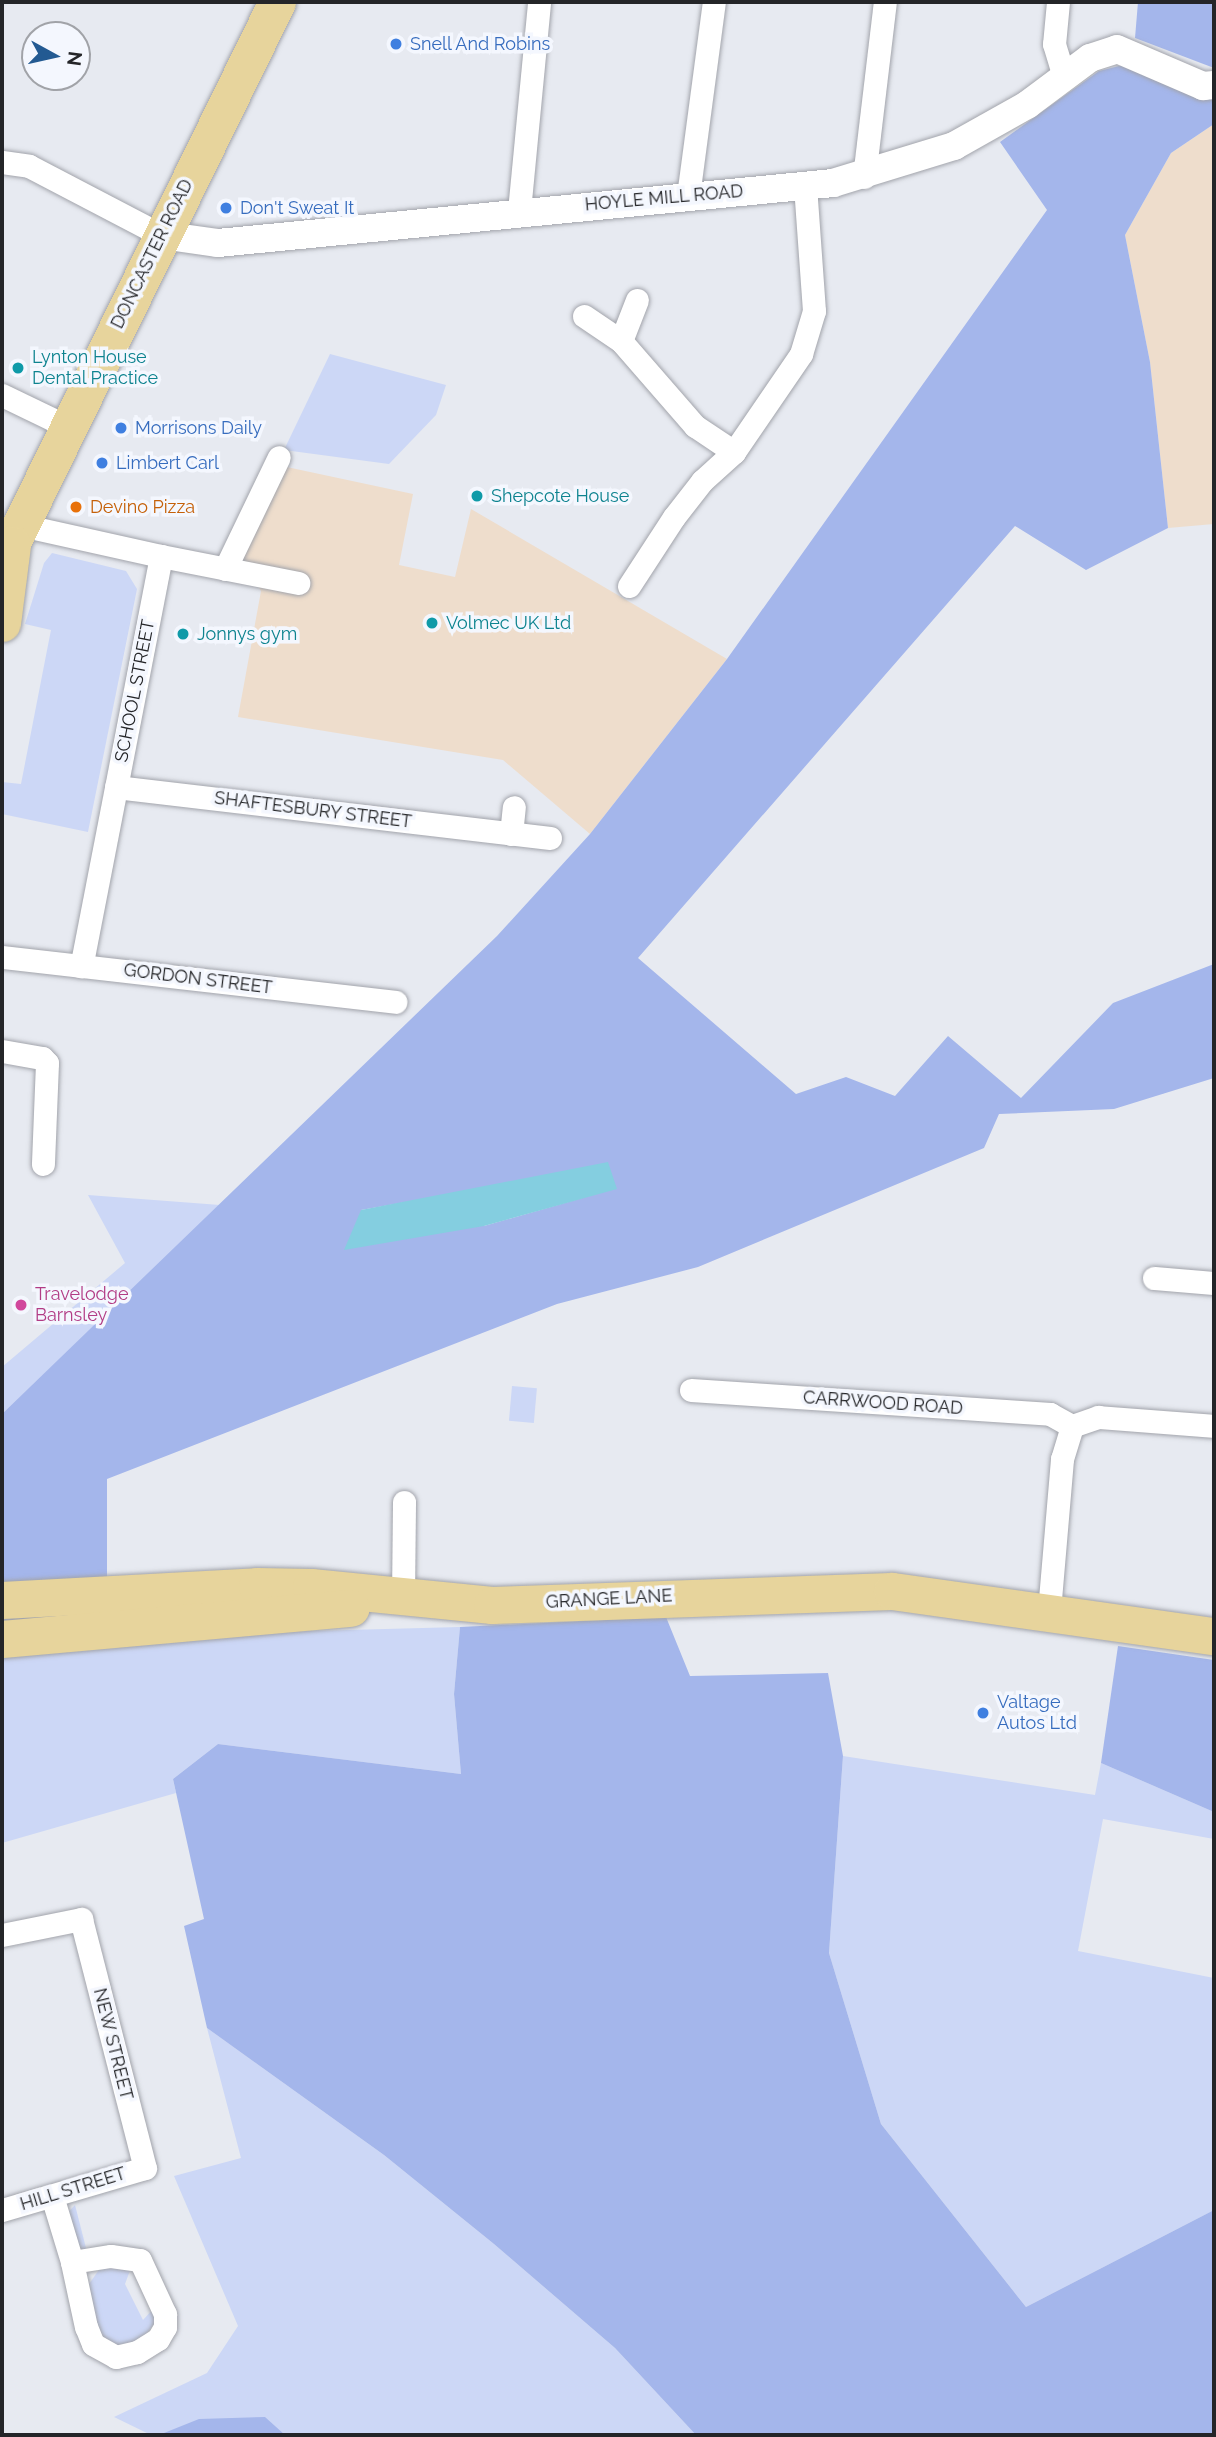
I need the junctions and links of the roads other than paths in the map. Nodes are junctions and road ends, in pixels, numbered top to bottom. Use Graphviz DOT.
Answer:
graph roads {
  1 [pos="277,2"];
  2 [pos="539,2"];
  3 [pos="714,2"];
  4 [pos="885,2"];
  5 [pos="1058,2"];
  6 [pos="1064,77"];
  7 [pos="1209,86"];
  8 [pos="2,162"];
  9 [pos="864,177"];
  10 [pos="805,186"];
  11 [pos="688,197"];
  12 [pos="519,211"];
  13 [pos="161,235"];
  14 [pos="637,300"];
  15 [pos="584,316"];
  16 [pos="621,341"];
  17 [pos="2,396"];
  18 [pos="66,426"];
  19 [pos="734,452"];
  20 [pos="279,457"];
  21 [pos="12,544"];
  22 [pos="161,556"];
  23 [pos="225,569"];
  24 [pos="298,583"];
  25 [pos="629,586"];
  26 [pos="2,623"];
  27 [pos="116,787"];
  28 [pos="514,807"];
  29 [pos="511,834"];
  30 [pos="550,838"];
  31 [pos="2,957"];
  32 [pos="81,966"];
  33 [pos="395,1002"];
  34 [pos="2,1051"];
  35 [pos="43,1164"];
  36 [pos="1154,1278"];
  37 [pos="1214,1283"];
  38 [pos="691,1390"];
  39 [pos="1072,1426"];
  40 [pos="1214,1426"];
  41 [pos="404,1502"];
  42 [pos="403,1598"];
  43 [pos="2,1600"];
  44 [pos="1049,1611"];
  45 [pos="1214,1636"];
  46 [pos="2,1639"];
  47 [pos="2,1935"];
  48 [pos="145,2168"];
  49 [pos="52,2196"];
  50 [pos="2,2210"];
  51 [pos="72,2262"];
  1 -- 13 [label="highway, DONCASTER ROAD"];
  2 -- 12 [label="street"];
  3 -- 11 [label="street"];
  4 -- 9 [label="street"];
  5 -- 6 [label="street"];
  6 -- 7 [label="street, HOYLE MILL ROAD"];
  6 -- 9 [label="street, HOYLE MILL ROAD"];
  8 -- 13 [label="street"];
  9 -- 10 [label="street, HOYLE MILL ROAD"];
  10 -- 11 [label="street, HOYLE MILL ROAD"];
  10 -- 19 [label="street"];
  11 -- 12 [label="street, HOYLE MILL ROAD"];
  12 -- 13 [label="street, HOYLE MILL ROAD"];
  13 -- 18 [label="highway, DONCASTER ROAD"];
  14 -- 16 [label="street"];
  15 -- 16 [label="street"];
  16 -- 19 [label="street"];
  17 -- 18 [label="street"];
  18 -- 21 [label="highway, DONCASTER ROAD"];
  19 -- 25 [label="street"];
  20 -- 23 [label="street"];
  21 -- 22 [label="street"];
  21 -- 26 [label="highway, DONCASTER ROAD"];
  22 -- 23 [label="street"];
  22 -- 27 [label="street, SCHOOL STREET"];
  23 -- 24 [label="street"];
  27 -- 29 [label="street, SHAFTESBURY STREET"];
  27 -- 32 [label="street, SCHOOL STREET"];
  28 -- 29 [label="street"];
  29 -- 30 [label="street, SHAFTESBURY STREET"];
  31 -- 32 [label="street, GORDON STREET"];
  32 -- 33 [label="street, GORDON STREET"];
  34 -- 35 [label="street"];
  36 -- 37 [label="street"];
  38 -- 39 [label="street, CARRWOOD ROAD"];
  39 -- 40 [label="street"];
  39 -- 44 [label="street"];
  41 -- 42 [label="street"];
  42 -- 43 [label="highway, GRANGE LANE"];
  42 -- 44 [label="highway, GRANGE LANE"];
  42 -- 46 [label="highway"];
  44 -- 45 [label="highway, GRANGE LANE"];
  47 -- 48 [label="street, NEW STREET"];
  48 -- 49 [label="street, HILL STREET"];
  49 -- 50 [label="street, HILL STREET"];
  49 -- 51 [label="street"];
  51 -- 51 [label="street"];
}
